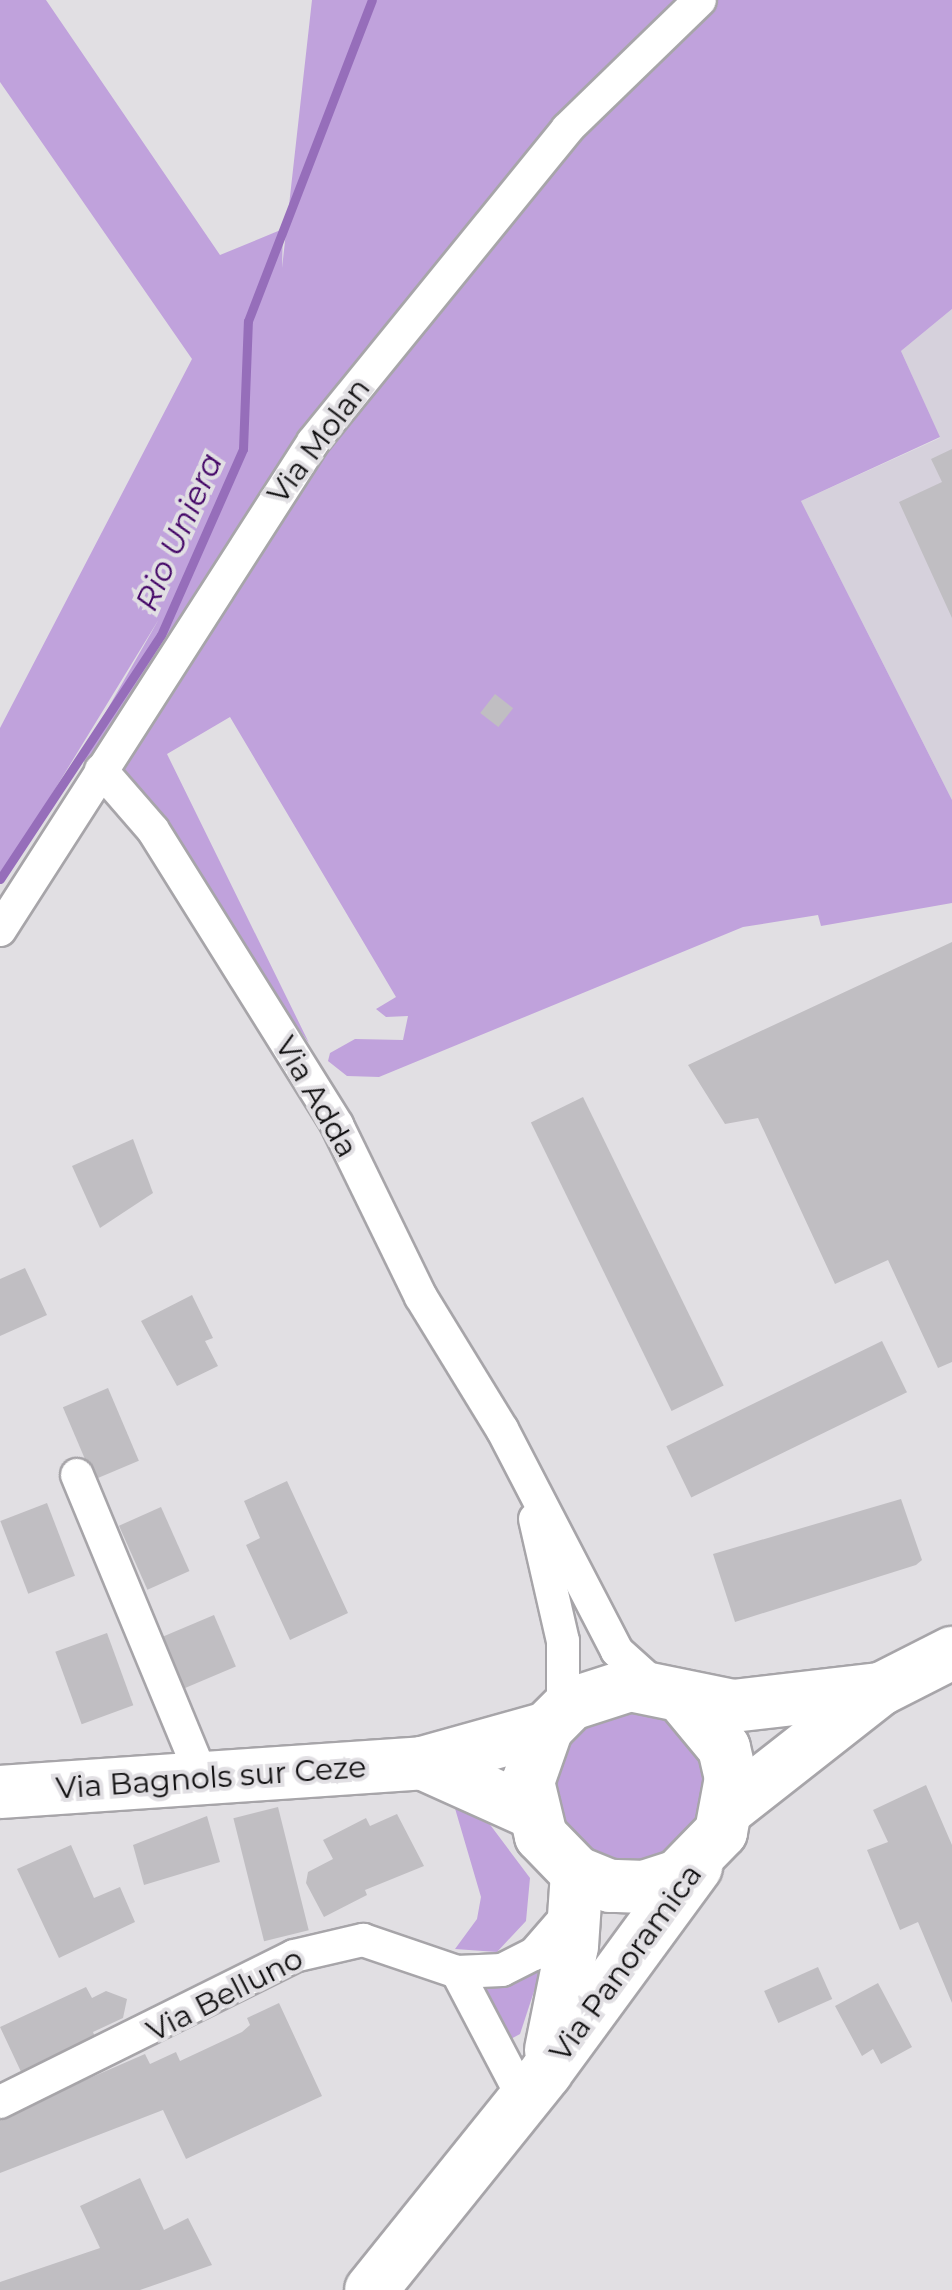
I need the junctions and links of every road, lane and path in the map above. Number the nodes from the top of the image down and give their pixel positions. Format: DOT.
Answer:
graph roads {
  1 [pos="700,0"];
  2 [pos="102,770"];
  3 [pos="0,930"];
  4 [pos="507,1440"];
  5 [pos="77,1475"];
  6 [pos="952,1652"];
  7 [pos="881,1690"];
  8 [pos="672,1695"];
  9 [pos="555,1720"];
  10 [pos="422,1763"];
  11 [pos="203,1779"];
  12 [pos="0,1792"];
  13 [pos="531,1812"];
  14 [pos="718,1831"];
  15 [pos="576,1889"];
  16 [pos="457,1972"];
  17 [pos="534,2084"];
  18 [pos="0,2102"];
  19 [pos="372,2290"];
  1 -- 2 [label="street, Via Molan"];
  2 -- 3 [label="street, Via Molan"];
  2 -- 4 [label="street, Via Adda"];
  4 -- 8 [label="street, Via Adda"];
  4 -- 9 [label="street, Via Adda"];
  5 -- 11 [label="street"];
  6 -- 7 [label="main road"];
  7 -- 8 [label="main road"];
  7 -- 14 [label="main road"];
  8 -- 9 [label="main road"];
  8 -- 14 [label="main road"];
  9 -- 10 [label="main road, Via Bagnols sur Ceze"];
  9 -- 13 [label="main road"];
  10 -- 11 [label="main road, Via Bagnols sur Ceze"];
  10 -- 13 [label="main road, Via Bagnols sur Ceze"];
  11 -- 12 [label="main road, Via Bagnols sur Ceze"];
  13 -- 15 [label="main road"];
  14 -- 15 [label="main road"];
  14 -- 17 [label="main road, Via Panoramica"];
  15 -- 16 [label="street, Via Belluno"];
  15 -- 17 [label="main road, Via Panoramica"];
  16 -- 17 [label="street"];
  16 -- 18 [label="street, Via Belluno"];
  17 -- 19 [label="main road, Via Panoramica"];
}
